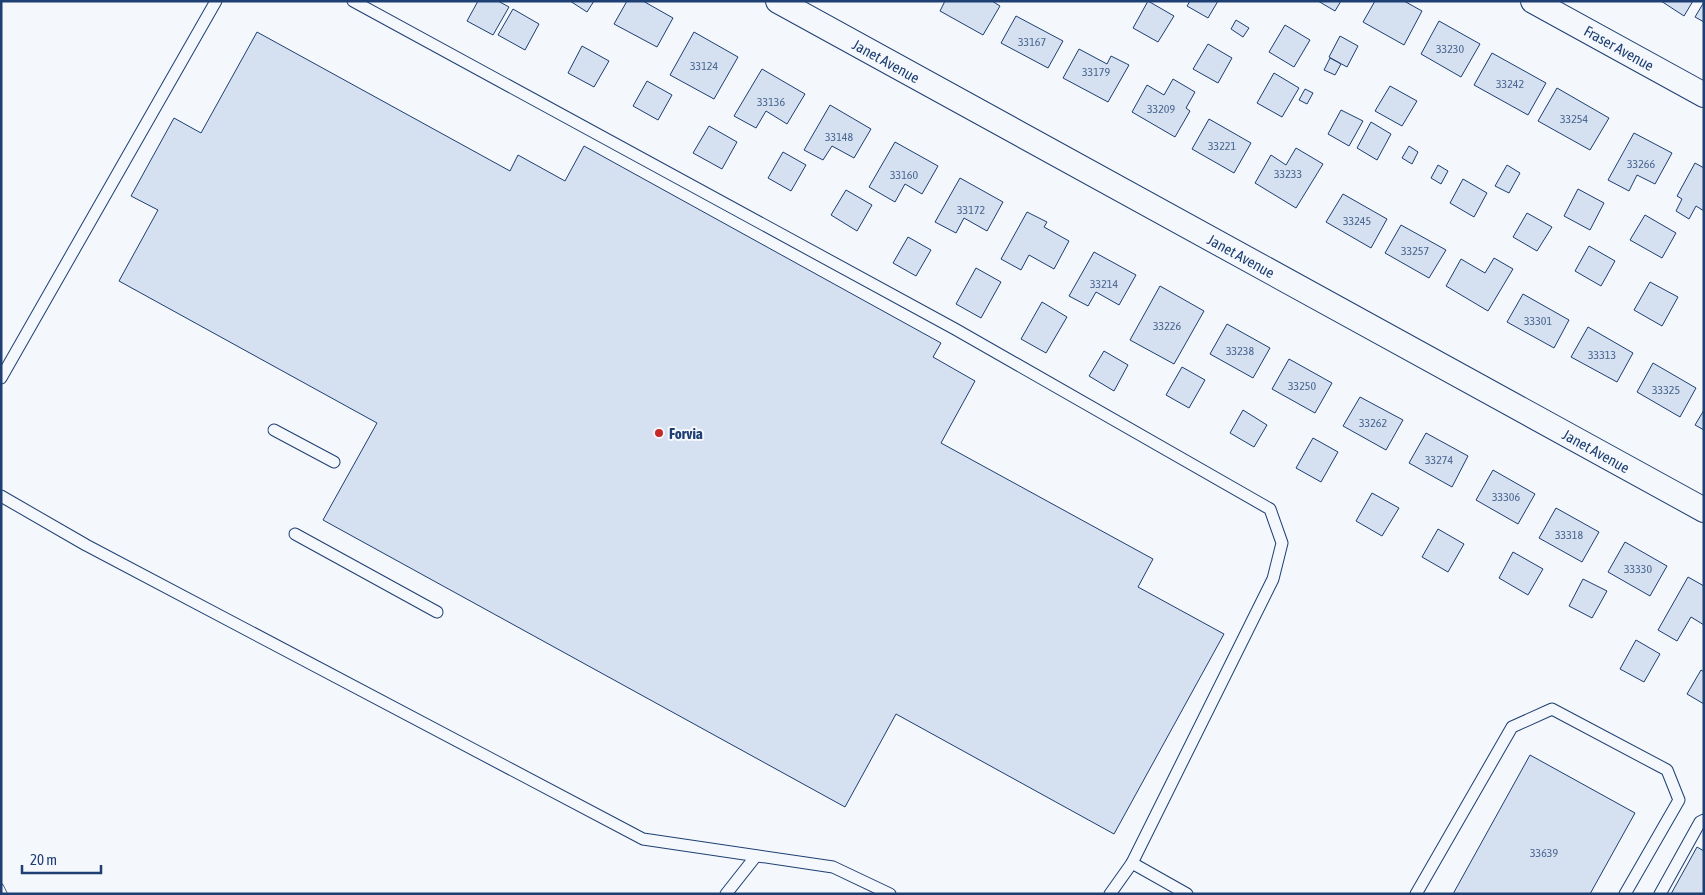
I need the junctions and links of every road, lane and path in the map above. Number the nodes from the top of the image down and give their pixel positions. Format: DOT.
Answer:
graph roads {
  1 [pos="216,1"];
  2 [pos="353,1"];
  3 [pos="778,1"];
  4 [pos="1534,1"];
  5 [pos="1704,95"];
  6 [pos="1,378"];
  7 [pos="274,430"];
  8 [pos="334,462"];
  9 [pos="1,496"];
  10 [pos="1704,510"];
  11 [pos="295,534"];
  12 [pos="437,612"];
  13 [pos="1704,820"];
  14 [pos="756,856"];
  15 [pos="1132,863"];
  16 [pos="726,894"];
  17 [pos="890,894"];
  18 [pos="1110,894"];
  19 [pos="1187,894"];
  20 [pos="1416,894"];
  21 [pos="1625,894"];
  22 [pos="1660,894"];
  1 -- 6 [label="lane"];
  2 -- 15 [label="lane"];
  3 -- 10 [label="street, Janet Avenue"];
  4 -- 5 [label="street, Fraser Avenue"];
  7 -- 8 [label="lane"];
  9 -- 14 [label="lane"];
  11 -- 12 [label="lane"];
  13 -- 22 [label="lane"];
  14 -- 16 [label="lane"];
  14 -- 17 [label="lane"];
  15 -- 18 [label="lane"];
  15 -- 19 [label="lane"];
  20 -- 21 [label="lane"];
}
